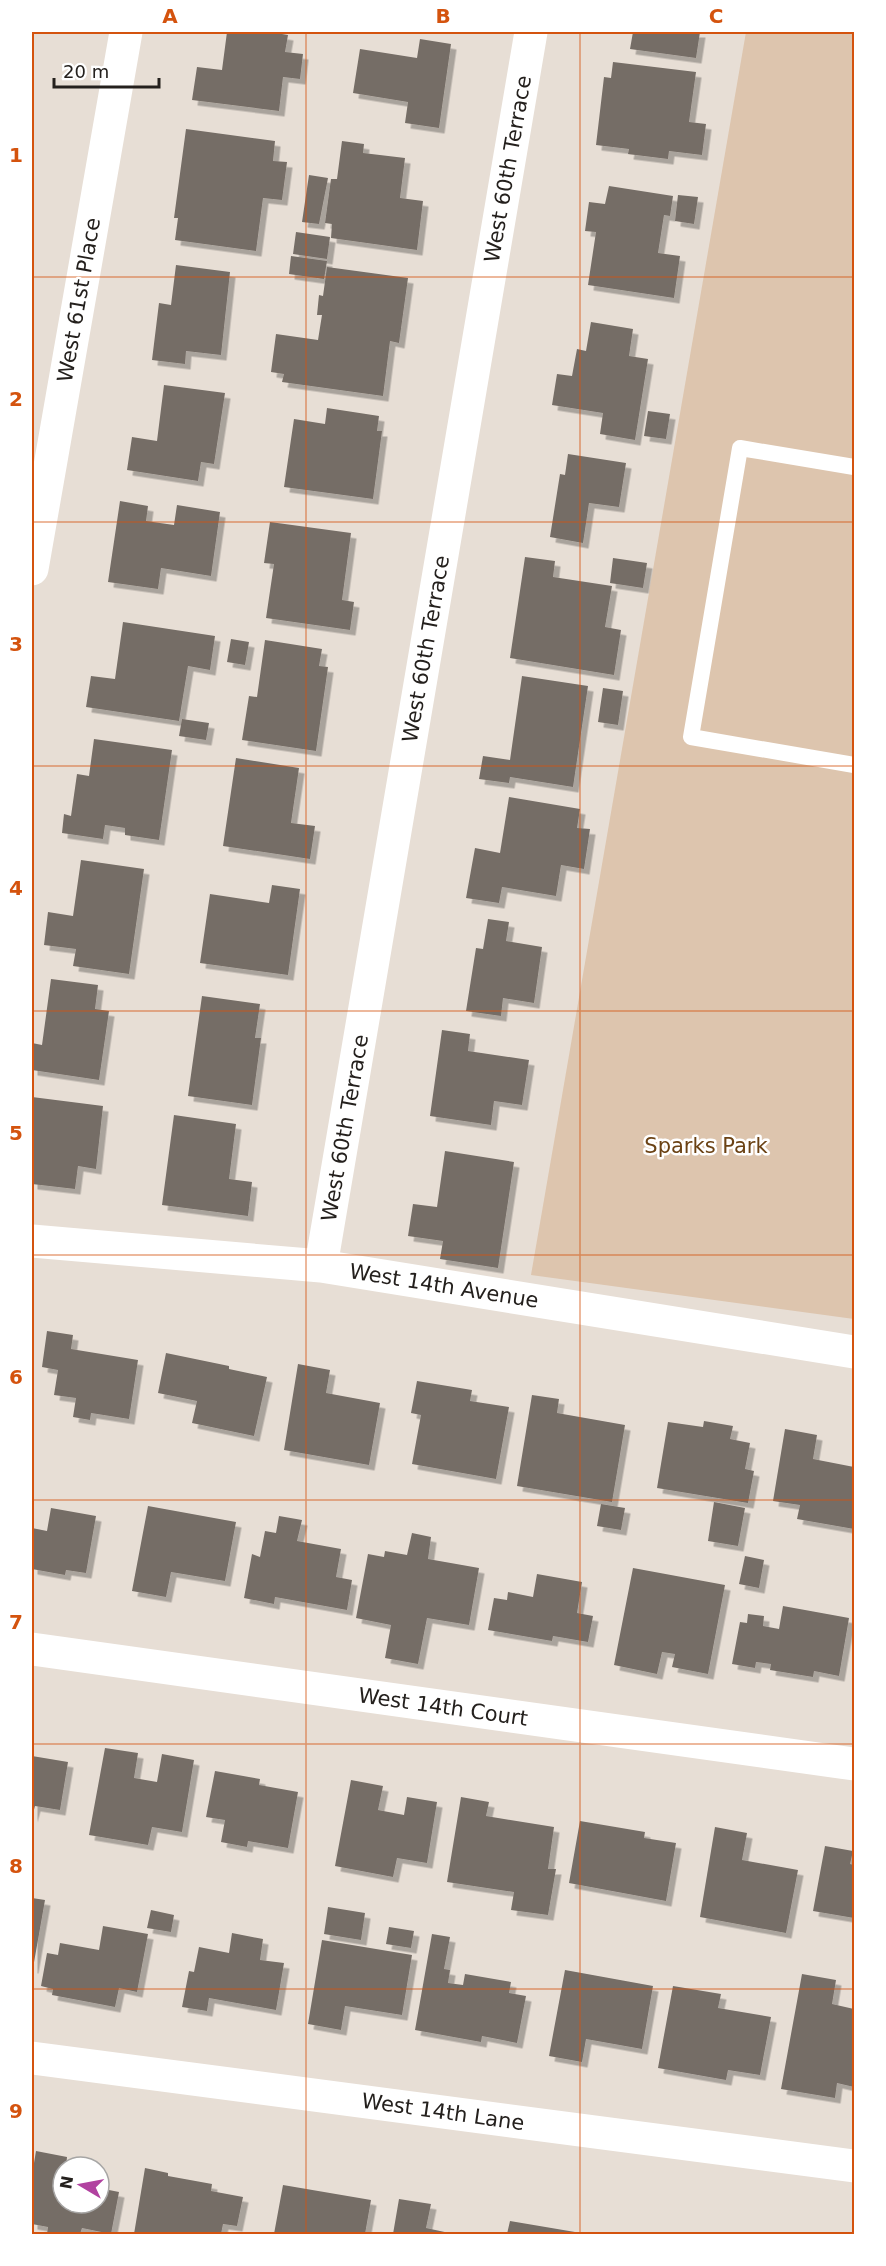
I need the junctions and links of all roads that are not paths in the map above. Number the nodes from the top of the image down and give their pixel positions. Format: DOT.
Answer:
graph roads {
  1 [pos="126,32"];
  2 [pos="531,32"];
  3 [pos="855,467"];
  4 [pos="32,569"];
  5 [pos="855,765"];
  6 [pos="32,1241"];
  7 [pos="321,1266"];
  8 [pos="855,1352"];
  9 [pos="32,1649"];
  10 [pos="855,1764"];
  11 [pos="32,2058"];
  12 [pos="855,2166"];
  1 -- 4 [label="street, West 61st Place"];
  2 -- 7 [label="street, West 60th Terrace"];
  3 -- 5 [label="lane"];
  6 -- 7 [label="street, West 14th Avenue"];
  7 -- 8 [label="street, West 14th Avenue"];
  9 -- 10 [label="street, West 14th Court"];
  11 -- 12 [label="street, West 14th Lane"];
}
